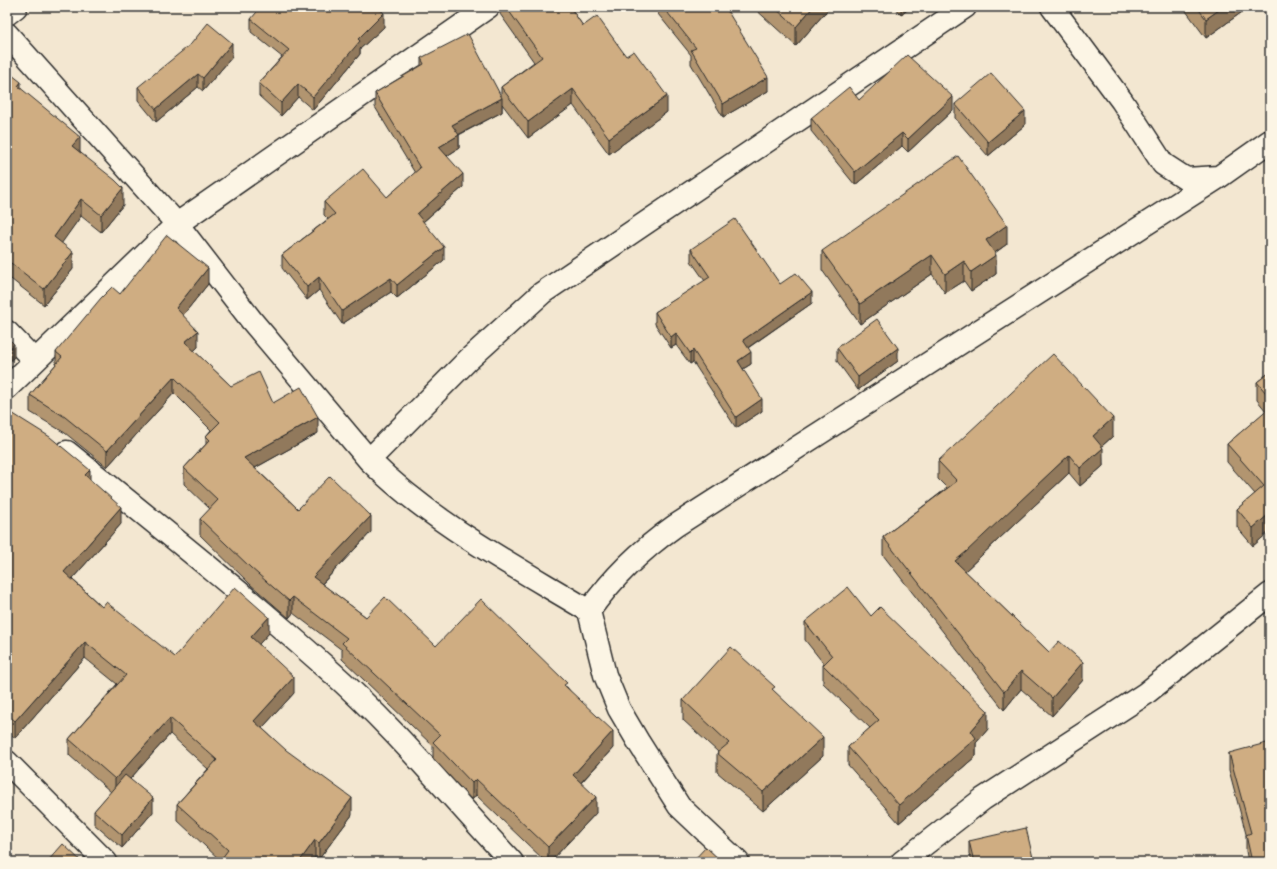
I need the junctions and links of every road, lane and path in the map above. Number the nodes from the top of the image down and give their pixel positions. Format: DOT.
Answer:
graph roads {
  1 [pos="16,7"];
  2 [pos="488,7"];
  3 [pos="965,7"];
  4 [pos="1052,7"];
  5 [pos="7,14"];
  6 [pos="7,34"];
  7 [pos="1270,141"];
  8 [pos="1219,177"];
  9 [pos="177,224"];
  10 [pos="7,332"];
  11 [pos="35,361"];
  12 [pos="7,388"];
  13 [pos="50,439"];
  14 [pos="369,460"];
  15 [pos="1270,594"];
  16 [pos="589,611"];
  17 [pos="7,762"];
  18 [pos="106,862"];
  19 [pos="512,862"];
  20 [pos="738,862"];
  21 [pos="902,862"];
  1 -- 5 [label="street"];
  2 -- 9 [label="street"];
  3 -- 14 [label="street"];
  4 -- 8 [label="street"];
  6 -- 9 [label="street"];
  7 -- 8 [label="street"];
  8 -- 16 [label="street"];
  9 -- 11 [label="street"];
  9 -- 14 [label="street"];
  10 -- 11 [label="street"];
  11 -- 12 [label="street"];
  13 -- 19 [label="street"];
  14 -- 16 [label="street"];
  15 -- 21 [label="street"];
  16 -- 20 [label="street"];
  17 -- 18 [label="street"];
}
